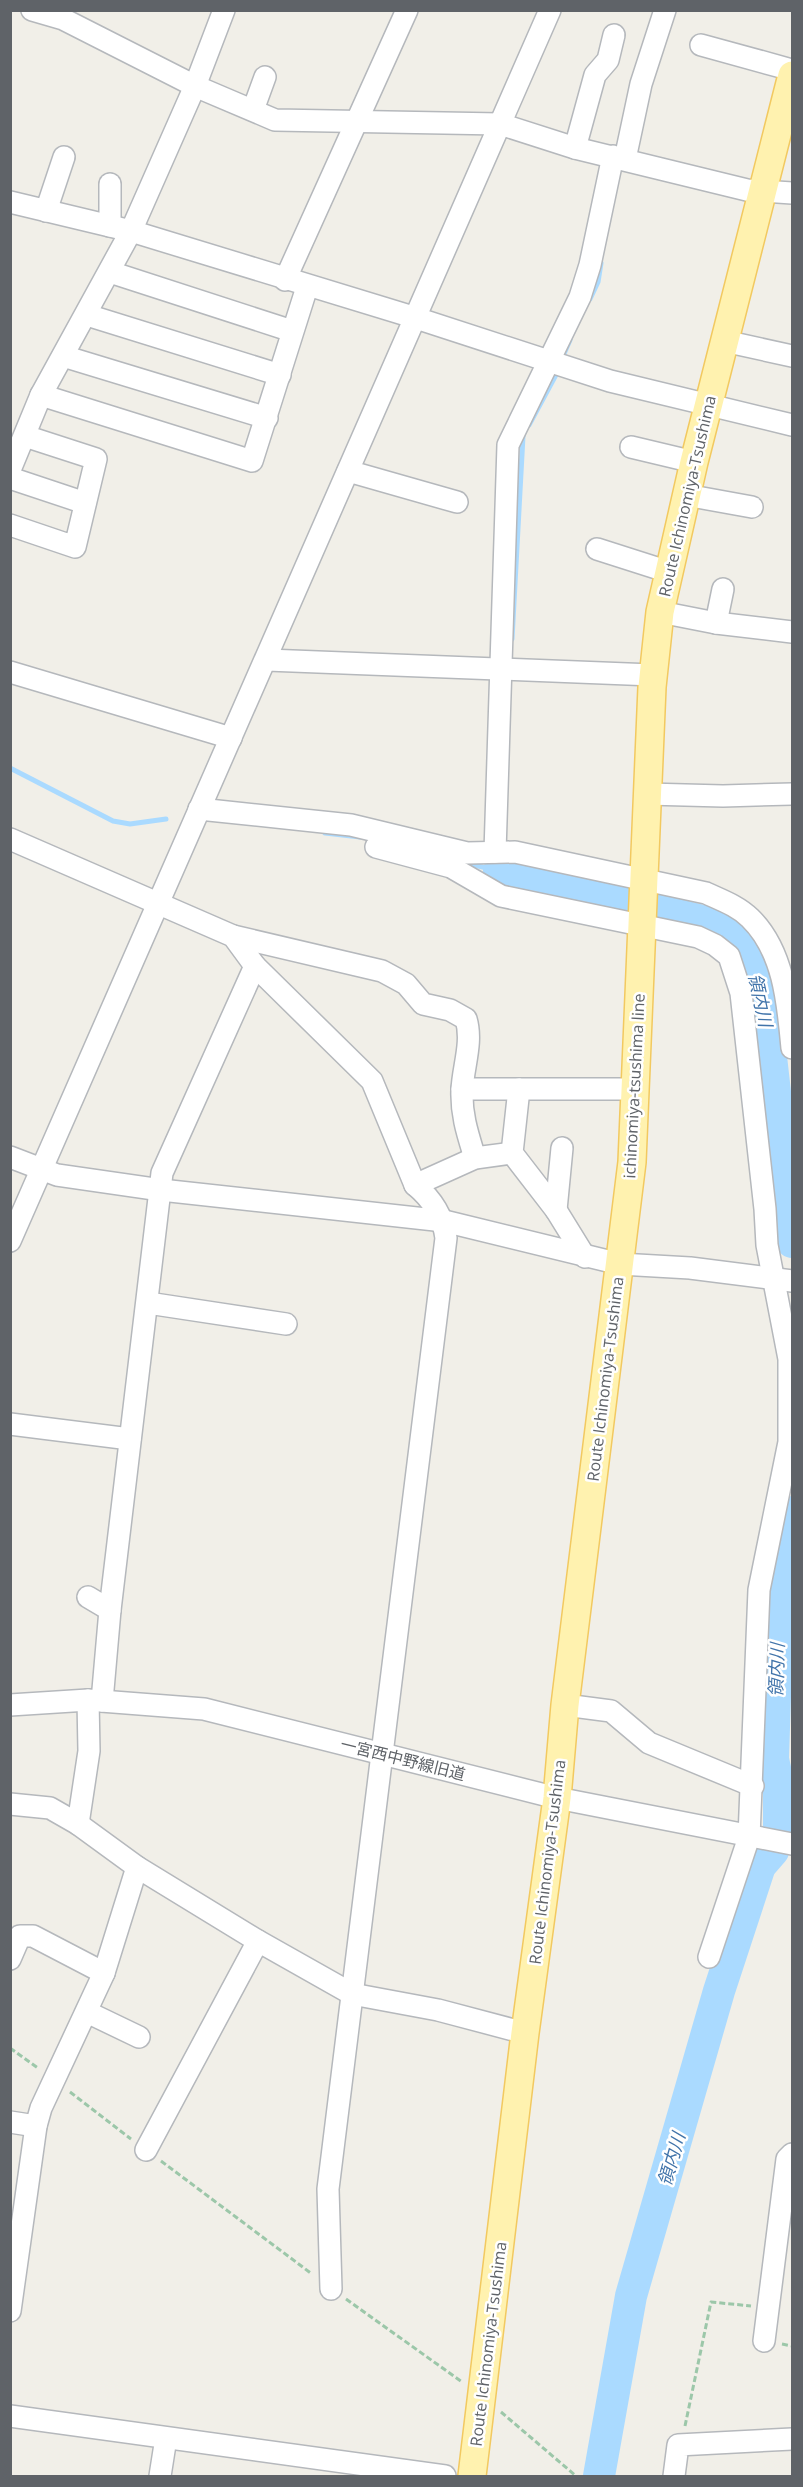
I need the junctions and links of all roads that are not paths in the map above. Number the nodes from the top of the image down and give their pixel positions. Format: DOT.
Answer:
graph roads {
  1 [pos="32,10"];
  2 [pos="224,10"];
  3 [pos="407,10"];
  4 [pos="550,10"];
  5 [pos="665,10"];
  6 [pos="76,18"];
  7 [pos="614,35"];
  8 [pos="701,45"];
  9 [pos="792,70"];
  10 [pos="792,75"];
  11 [pos="265,77"];
  12 [pos="195,86"];
  13 [pos="253,110"];
  14 [pos="358,120"];
  15 [pos="500,124"];
  16 [pos="575,148"];
  17 [pos="64,157"];
  18 [pos="619,158"];
  19 [pos="110,184"];
  20 [pos="764,192"];
  21 [pos="792,193"];
  22 [pos="10,202"];
  23 [pos="46,211"];
  24 [pos="110,226"];
  25 [pos="131,231"];
  26 [pos="110,272"];
  27 [pos="285,280"];
  28 [pos="308,287"];
  29 [pos="87,315"];
  30 [pos="414,317"];
  31 [pos="292,331"];
  32 [pos="724,341"];
  33 [pos="63,356"];
  34 [pos="792,356"];
  35 [pos="549,362"];
  36 [pos="280,375"];
  37 [pos="41,395"];
  38 [pos="708,407"];
  39 [pos="267,418"];
  40 [pos="792,425"];
  41 [pos="25,436"];
  42 [pos="631,447"];
  43 [pos="694,462"];
  44 [pos="10,470"];
  45 [pos="348,471"];
  46 [pos="10,478"];
  47 [pos="687,495"];
  48 [pos="457,502"];
  49 [pos="85,503"];
  50 [pos="752,507"];
  51 [pos="10,525"];
  52 [pos="597,549"];
  53 [pos="669,572"];
  54 [pos="723,589"];
  55 [pos="660,612"];
  56 [pos="716,623"];
  57 [pos="792,632"];
  58 [pos="267,660"];
  59 [pos="508,669"];
  60 [pos="10,672"];
  61 [pos="653,675"];
  62 [pos="231,738"];
  63 [pos="647,794"];
  64 [pos="792,794"];
  65 [pos="199,809"];
  66 [pos="10,838"];
  67 [pos="376,847"];
  68 [pos="501,852"];
  69 [pos="645,879"];
  70 [pos="158,904"];
  71 [pos="642,926"];
  72 [pos="233,936"];
  73 [pos="255,966"];
  74 [pos="792,1048"];
  75 [pos="462,1089"];
  76 [pos="519,1089"];
  77 [pos="635,1089"];
  78 [pos="562,1148"];
  79 [pos="512,1153"];
  80 [pos="10,1157"];
  81 [pos="475,1158"];
  82 [pos="42,1171"];
  83 [pos="415,1185"];
  84 [pos="161,1190"];
  85 [pos="556,1210"];
  86 [pos="444,1221"];
  87 [pos="10,1241"];
  88 [pos="585,1257"];
  89 [pos="620,1264"];
  90 [pos="783,1280"];
  91 [pos="148,1304"];
  92 [pos="286,1324"];
  93 [pos="10,1424"];
  94 [pos="130,1439"];
  95 [pos="88,1597"];
  96 [pos="110,1610"];
  97 [pos="95,1701"];
  98 [pos="10,1705"];
  99 [pos="565,1705"];
  100 [pos="384,1754"];
  101 [pos="753,1786"];
  102 [pos="557,1798"];
  103 [pos="10,1804"];
  104 [pos="78,1824"];
  105 [pos="749,1837"];
  106 [pos="792,1844"];
  107 [pos="137,1867"];
  108 [pos="15,1934"];
  109 [pos="258,1941"];
  110 [pos="709,1958"];
  111 [pos="10,1959"];
  112 [pos="104,1973"];
  113 [pos="352,1994"];
  114 [pos="87,2012"];
  115 [pos="525,2033"];
  116 [pos="139,2037"];
  117 [pos="10,2122"];
  118 [pos="36,2126"];
  119 [pos="146,2150"];
  120 [pos="792,2154"];
  121 [pos="331,2289"];
  122 [pos="10,2312"];
  123 [pos="764,2341"];
  124 [pos="10,2416"];
  125 [pos="166,2438"];
  126 [pos="792,2439"];
  127 [pos="160,2476"];
  128 [pos="445,2476"];
  129 [pos="472,2476"];
  130 [pos="674,2476"];
  1 -- 6 [label="street"];
  2 -- 12 [label="street"];
  3 -- 14 [label="street"];
  4 -- 15 [label="street"];
  5 -- 18 [label="street"];
  6 -- 12 [label="street"];
  7 -- 16 [label="street"];
  8 -- 9 [label="street"];
  10 -- 20 [label="main road, Route Ichinomiya-Tsushima"];
  11 -- 13 [label="street"];
  12 -- 13 [label="street"];
  12 -- 25 [label="street"];
  13 -- 14 [label="street"];
  14 -- 15 [label="street"];
  14 -- 27 [label="street"];
  15 -- 16 [label="street"];
  15 -- 30 [label="street"];
  16 -- 18 [label="street"];
  17 -- 23 [label="street"];
  18 -- 20 [label="street"];
  18 -- 35 [label="street"];
  19 -- 24 [label="street"];
  20 -- 21 [label="street"];
  20 -- 32 [label="main road, Route Ichinomiya-Tsushima"];
  22 -- 23 [label="street"];
  23 -- 24 [label="street"];
  24 -- 25 [label="street"];
  25 -- 26 [label="street"];
  25 -- 27 [label="street"];
  26 -- 29 [label="street"];
  26 -- 31 [label="street"];
  27 -- 28 [label="street"];
  28 -- 30 [label="street"];
  28 -- 31 [label="street"];
  29 -- 33 [label="street"];
  29 -- 36 [label="street"];
  30 -- 35 [label="street"];
  30 -- 45 [label="street"];
  31 -- 36 [label="street"];
  32 -- 34 [label="street"];
  32 -- 38 [label="main road, Route Ichinomiya-Tsushima"];
  33 -- 37 [label="street"];
  33 -- 39 [label="street"];
  35 -- 38 [label="street"];
  35 -- 59 [label="street"];
  36 -- 39 [label="street"];
  37 -- 39 [label="street"];
  37 -- 41 [label="street"];
  38 -- 40 [label="street"];
  38 -- 43 [label="main road, Route Ichinomiya-Tsushima"];
  41 -- 44 [label="street"];
  41 -- 49 [label="street"];
  42 -- 43 [label="street"];
  43 -- 47 [label="main road, Route Ichinomiya-Tsushima"];
  45 -- 48 [label="street"];
  45 -- 58 [label="street"];
  46 -- 49 [label="street"];
  47 -- 50 [label="street"];
  47 -- 53 [label="main road, Route Ichinomiya-Tsushima"];
  49 -- 51 [label="street"];
  52 -- 53 [label="street"];
  53 -- 55 [label="main road, Route Ichinomiya-Tsushima"];
  54 -- 56 [label="street"];
  55 -- 56 [label="street"];
  55 -- 61 [label="main road, Route Ichinomiya-Tsushima"];
  56 -- 57 [label="street"];
  58 -- 59 [label="street"];
  58 -- 62 [label="street"];
  59 -- 61 [label="street"];
  59 -- 68 [label="street"];
  60 -- 62 [label="street"];
  61 -- 63 [label="main road, Route Ichinomiya-Tsushima"];
  62 -- 65 [label="street"];
  63 -- 64 [label="street"];
  63 -- 69 [label="main road, Route Ichinomiya-Tsushima"];
  65 -- 68 [label="street"];
  65 -- 70 [label="street"];
  66 -- 70 [label="street"];
  67 -- 71 [label="street"];
  68 -- 69 [label="street"];
  69 -- 71 [label="main road, Route Ichinomiya-Tsushima"];
  69 -- 74 [label="street"];
  70 -- 72 [label="street"];
  70 -- 82 [label="street"];
  71 -- 77 [label="main road, ichinomiya-tsushima line"];
  71 -- 90 [label="street"];
  72 -- 73 [label="street"];
  72 -- 75 [label="street"];
  73 -- 83 [label="street"];
  73 -- 84 [label="street"];
  75 -- 76 [label="street"];
  75 -- 81 [label="street"];
  76 -- 77 [label="street"];
  76 -- 79 [label="street"];
  77 -- 89 [label="main road, ichinomiya-tsushima line"];
  78 -- 85 [label="street"];
  79 -- 81 [label="street"];
  79 -- 85 [label="street"];
  80 -- 82 [label="street"];
  81 -- 83 [label="street"];
  82 -- 84 [label="street"];
  82 -- 87 [label="street"];
  83 -- 86 [label="street"];
  84 -- 86 [label="street"];
  84 -- 91 [label="street"];
  85 -- 88 [label="street"];
  86 -- 88 [label="street"];
  86 -- 100 [label="street"];
  88 -- 89 [label="street"];
  89 -- 90 [label="street"];
  89 -- 99 [label="main road, Route Ichinomiya-Tsushima"];
  90 -- 101 [label="street"];
  91 -- 92 [label="street"];
  91 -- 94 [label="street"];
  93 -- 94 [label="street"];
  94 -- 96 [label="street"];
  95 -- 96 [label="street"];
  96 -- 97 [label="street"];
  97 -- 98 [label="street, 一宮西中野線旧道"];
  97 -- 100 [label="street, 一宮西中野線旧道"];
  97 -- 104 [label="street"];
  99 -- 101 [label="street"];
  99 -- 102 [label="main road, Route Ichinomiya-Tsushima"];
  100 -- 102 [label="street, 一宮西中野線旧道"];
  100 -- 113 [label="street"];
  101 -- 105 [label="street"];
  102 -- 105 [label="street, 一宮西中野線旧道"];
  102 -- 115 [label="main road, Route Ichinomiya-Tsushima"];
  103 -- 104 [label="street"];
  104 -- 107 [label="street"];
  105 -- 106 [label="street, 一宮西中野線旧道"];
  105 -- 110 [label="street"];
  107 -- 109 [label="street"];
  107 -- 112 [label="street"];
  108 -- 111 [label="street"];
  108 -- 112 [label="street"];
  109 -- 113 [label="street"];
  109 -- 119 [label="street"];
  112 -- 114 [label="street"];
  113 -- 115 [label="street"];
  113 -- 121 [label="street"];
  114 -- 116 [label="street"];
  114 -- 118 [label="street"];
  115 -- 129 [label="main road, Route Ichinomiya-Tsushima"];
  117 -- 118 [label="street"];
  118 -- 122 [label="street"];
  120 -- 123 [label="street"];
  124 -- 125 [label="street"];
  125 -- 127 [label="street"];
  125 -- 128 [label="street"];
  126 -- 130 [label="street"];
}
